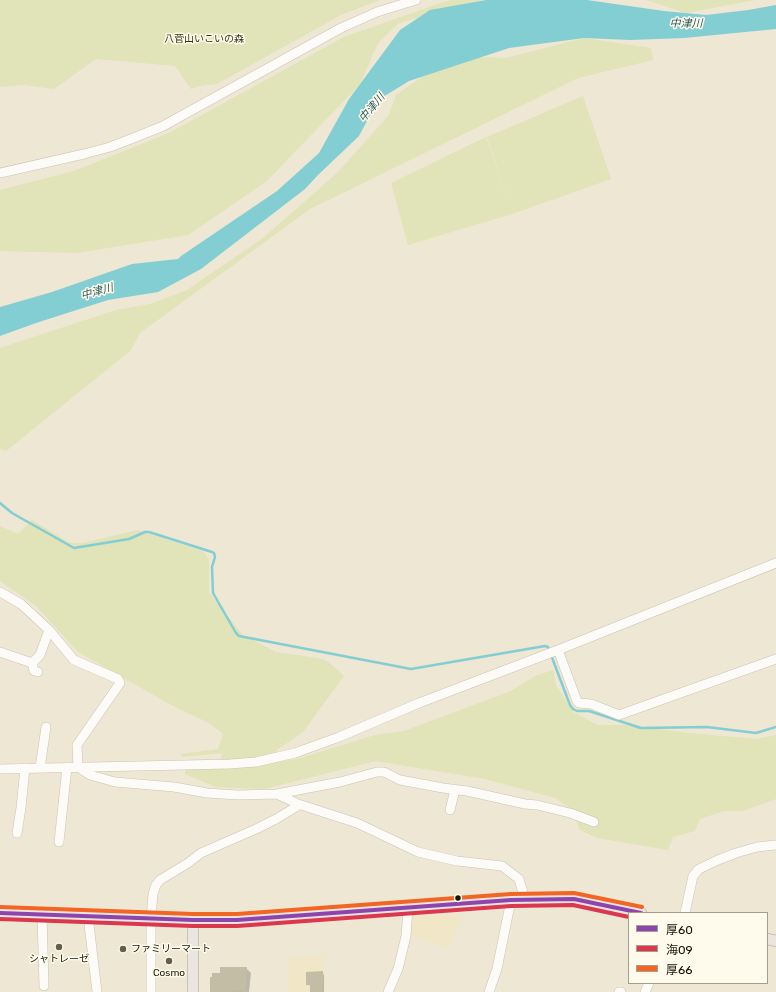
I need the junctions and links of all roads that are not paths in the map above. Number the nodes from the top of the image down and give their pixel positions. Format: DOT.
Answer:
graph roads {
  1 [pos="416,0"];
  2 [pos="0,173"];
  3 [pos="776,563"];
  4 [pos="0,592"];
  5 [pos="49,630"];
  6 [pos="557,650"];
  7 [pos="0,652"];
  8 [pos="776,659"];
  9 [pos="32,663"];
  10 [pos="38,672"];
  11 [pos="46,727"];
  12 [pos="78,767"];
  13 [pos="25,768"];
  14 [pos="40,768"];
  15 [pos="67,768"];
  16 [pos="0,769"];
  17 [pos="455,790"];
  18 [pos="276,794"];
  19 [pos="298,804"];
  20 [pos="450,810"];
  21 [pos="594,822"];
  22 [pos="17,833"];
  23 [pos="59,842"];
  24 [pos="776,845"];
  25 [pos="511,900"];
  26 [pos="525,900"];
  27 [pos="408,908"];
  28 [pos="636,912"];
  29 [pos="684,912"];
  30 [pos="0,913"];
  31 [pos="42,914"];
  32 [pos="88,916"];
  33 [pos="151,918"];
  34 [pos="193,920"];
  35 [pos="44,986"];
  36 [pos="97,992"];
  37 [pos="151,992"];
  38 [pos="193,992"];
  39 [pos="388,992"];
  40 [pos="489,992"];
  1 -- 2 [label="street"];
  3 -- 6 [label="street"];
  4 -- 5 [label="street"];
  5 -- 9 [label="street"];
  5 -- 12 [label="street"];
  6 -- 8 [label="street"];
  6 -- 12 [label="street"];
  7 -- 9 [label="street"];
  9 -- 10 [label="street"];
  11 -- 14 [label="street"];
  12 -- 15 [label="street"];
  12 -- 18 [label="street"];
  13 -- 14 [label="street"];
  13 -- 16 [label="street"];
  13 -- 22 [label="street"];
  14 -- 15 [label="street"];
  15 -- 23 [label="street"];
  17 -- 18 [label="street"];
  17 -- 20 [label="street"];
  17 -- 21 [label="street"];
  18 -- 19 [label="street"];
  19 -- 26 [label="street"];
  19 -- 33 [label="street"];
  24 -- 29 [label="street"];
  25 -- 26 [label="main road"];
  25 -- 27 [label="main road"];
  25 -- 40 [label="street"];
  26 -- 28 [label="main road"];
  27 -- 34 [label="main road"];
  27 -- 39 [label="street"];
  30 -- 31 [label="main road"];
  31 -- 32 [label="main road"];
  31 -- 35 [label="street"];
  32 -- 33 [label="main road"];
  32 -- 36 [label="street"];
  33 -- 34 [label="main road"];
  33 -- 37 [label="street"];
  34 -- 38 [label="main road"];
}
